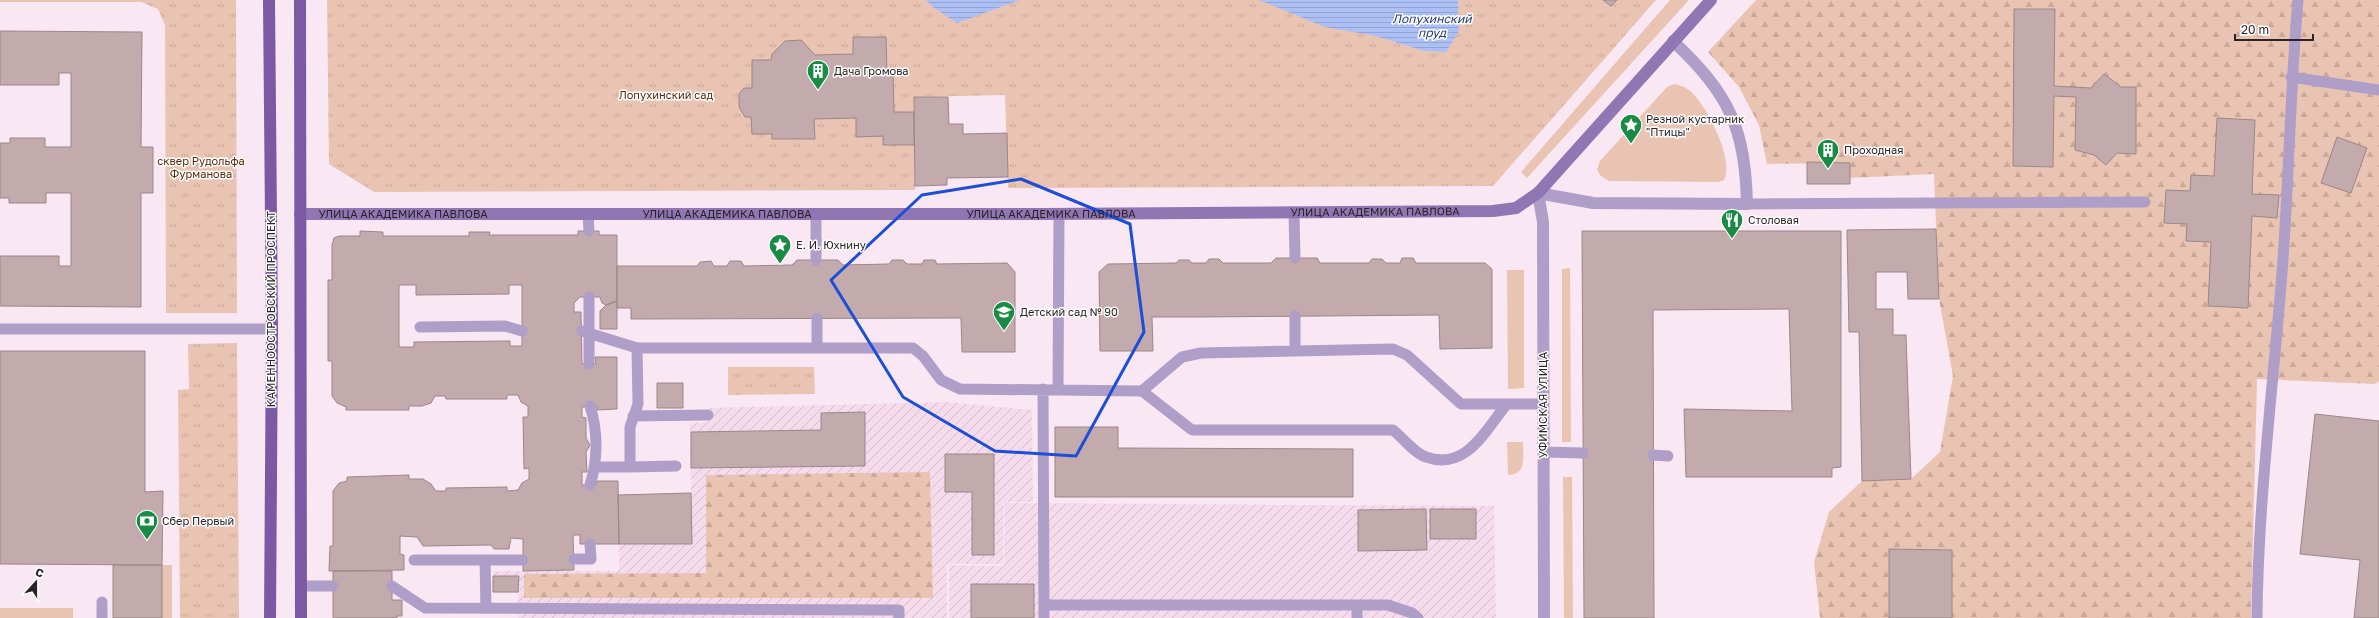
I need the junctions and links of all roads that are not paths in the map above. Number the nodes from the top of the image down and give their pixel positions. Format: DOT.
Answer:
graph roads {
  1 [pos="269,0"];
  2 [pos="300,0"];
  3 [pos="1711,0"];
  4 [pos="2298,0"];
  5 [pos="1673,41"];
  6 [pos="2291,77"];
  7 [pos="2379,90"];
  8 [pos="1538,193"];
  9 [pos="2145,202"];
  10 [pos="1747,204"];
  11 [pos="1294,213"];
  12 [pos="300,214"];
  13 [pos="588,214"];
  14 [pos="816,214"];
  15 [pos="1059,214"];
  16 [pos="589,231"];
  17 [pos="1295,258"];
  18 [pos="816,260"];
  19 [pos="589,297"];
  20 [pos="1295,316"];
  21 [pos="817,318"];
  22 [pos="420,327"];
  23 [pos="0,329"];
  24 [pos="272,329"];
  25 [pos="522,331"];
  26 [pos="585,332"];
  27 [pos="637,348"];
  28 [pos="817,348"];
  29 [pos="1295,351"];
  30 [pos="589,364"];
  31 [pos="1043,389"];
  32 [pos="1058,390"];
  33 [pos="1142,391"];
  34 [pos="1543,404"];
  35 [pos="1506,405"];
  36 [pos="590,406"];
  37 [pos="633,416"];
  38 [pos="708,416"];
  39 [pos="1543,452"];
  40 [pos="1583,453"];
  41 [pos="1653,455"];
  42 [pos="1668,456"];
  43 [pos="676,466"];
  44 [pos="596,467"];
  45 [pos="630,467"];
  46 [pos="590,485"];
  47 [pos="590,544"];
  48 [pos="574,559"];
  49 [pos="414,560"];
  50 [pos="486,560"];
  51 [pos="523,560"];
  52 [pos="301,586"];
  53 [pos="333,586"];
  54 [pos="392,586"];
  55 [pos="102,602"];
  56 [pos="1044,605"];
  57 [pos="1357,605"];
  58 [pos="486,608"];
  59 [pos="424,613"];
  60 [pos="102,618"];
  61 [pos="270,618"];
  62 [pos="301,618"];
  63 [pos="899,618"];
  64 [pos="1044,618"];
  65 [pos="1357,618"];
  66 [pos="1418,618"];
  67 [pos="1544,618"];
  68 [pos="2257,618"];
  1 -- 24 [label="main road, КАМЕННООСТРОВСКИЙ ПРОСПЕКТ"];
  2 -- 12 [label="main road"];
  3 -- 5 [label="street, УЛИЦА АКАДЕМИКА ПАВЛОВА"];
  4 -- 6 [label="lane"];
  5 -- 8 [label="street, УЛИЦА АКАДЕМИКА ПАВЛОВА"];
  5 -- 10 [label="street"];
  6 -- 7 [label="lane"];
  6 -- 68 [label="lane"];
  8 -- 10 [label="street"];
  8 -- 11 [label="street, УЛИЦА АКАДЕМИКА ПАВЛОВА"];
  8 -- 34 [label="street, УФИМСКАЯ УЛИЦА"];
  9 -- 10 [label="lane"];
  11 -- 15 [label="street, УЛИЦА АКАДЕМИКА ПАВЛОВА"];
  11 -- 17 [label="lane"];
  12 -- 13 [label="street, УЛИЦА АКАДЕМИКА ПАВЛОВА"];
  12 -- 52 [label="main road"];
  13 -- 14 [label="street, УЛИЦА АКАДЕМИКА ПАВЛОВА"];
  13 -- 16 [label="lane"];
  14 -- 15 [label="street, УЛИЦА АКАДЕМИКА ПАВЛОВА"];
  14 -- 18 [label="lane"];
  15 -- 32 [label="lane"];
  19 -- 26 [label="lane"];
  20 -- 29 [label="lane"];
  21 -- 28 [label="lane"];
  22 -- 25 [label="lane"];
  23 -- 24 [label="lane"];
  24 -- 61 [label="main road, КАМЕННООСТРОВСКИЙ ПРОСПЕКТ"];
  26 -- 27 [label="lane"];
  26 -- 30 [label="lane"];
  27 -- 28 [label="lane"];
  27 -- 37 [label="lane"];
  28 -- 31 [label="lane"];
  29 -- 33 [label="lane"];
  29 -- 35 [label="lane"];
  31 -- 32 [label="lane"];
  31 -- 56 [label="lane"];
  32 -- 33 [label="lane"];
  33 -- 35 [label="lane"];
  34 -- 35 [label="lane"];
  34 -- 39 [label="street, УФИМСКАЯ УЛИЦА"];
  36 -- 44 [label="lane"];
  37 -- 38 [label="lane"];
  37 -- 45 [label="lane"];
  39 -- 40 [label="lane"];
  39 -- 67 [label="street, УФИМСКАЯ УЛИЦА"];
  41 -- 42 [label="lane"];
  43 -- 45 [label="lane"];
  44 -- 45 [label="lane"];
  44 -- 46 [label="lane"];
  47 -- 48 [label="lane"];
  49 -- 50 [label="lane"];
  50 -- 51 [label="lane"];
  50 -- 58 [label="lane"];
  52 -- 53 [label="lane"];
  52 -- 62 [label="main road"];
  54 -- 59 [label="lane"];
  55 -- 60 [label="lane"];
  56 -- 57 [label="lane"];
  56 -- 64 [label="lane"];
  57 -- 65 [label="lane"];
  57 -- 66 [label="lane"];
  58 -- 59 [label="lane"];
  58 -- 63 [label="lane"];
}
